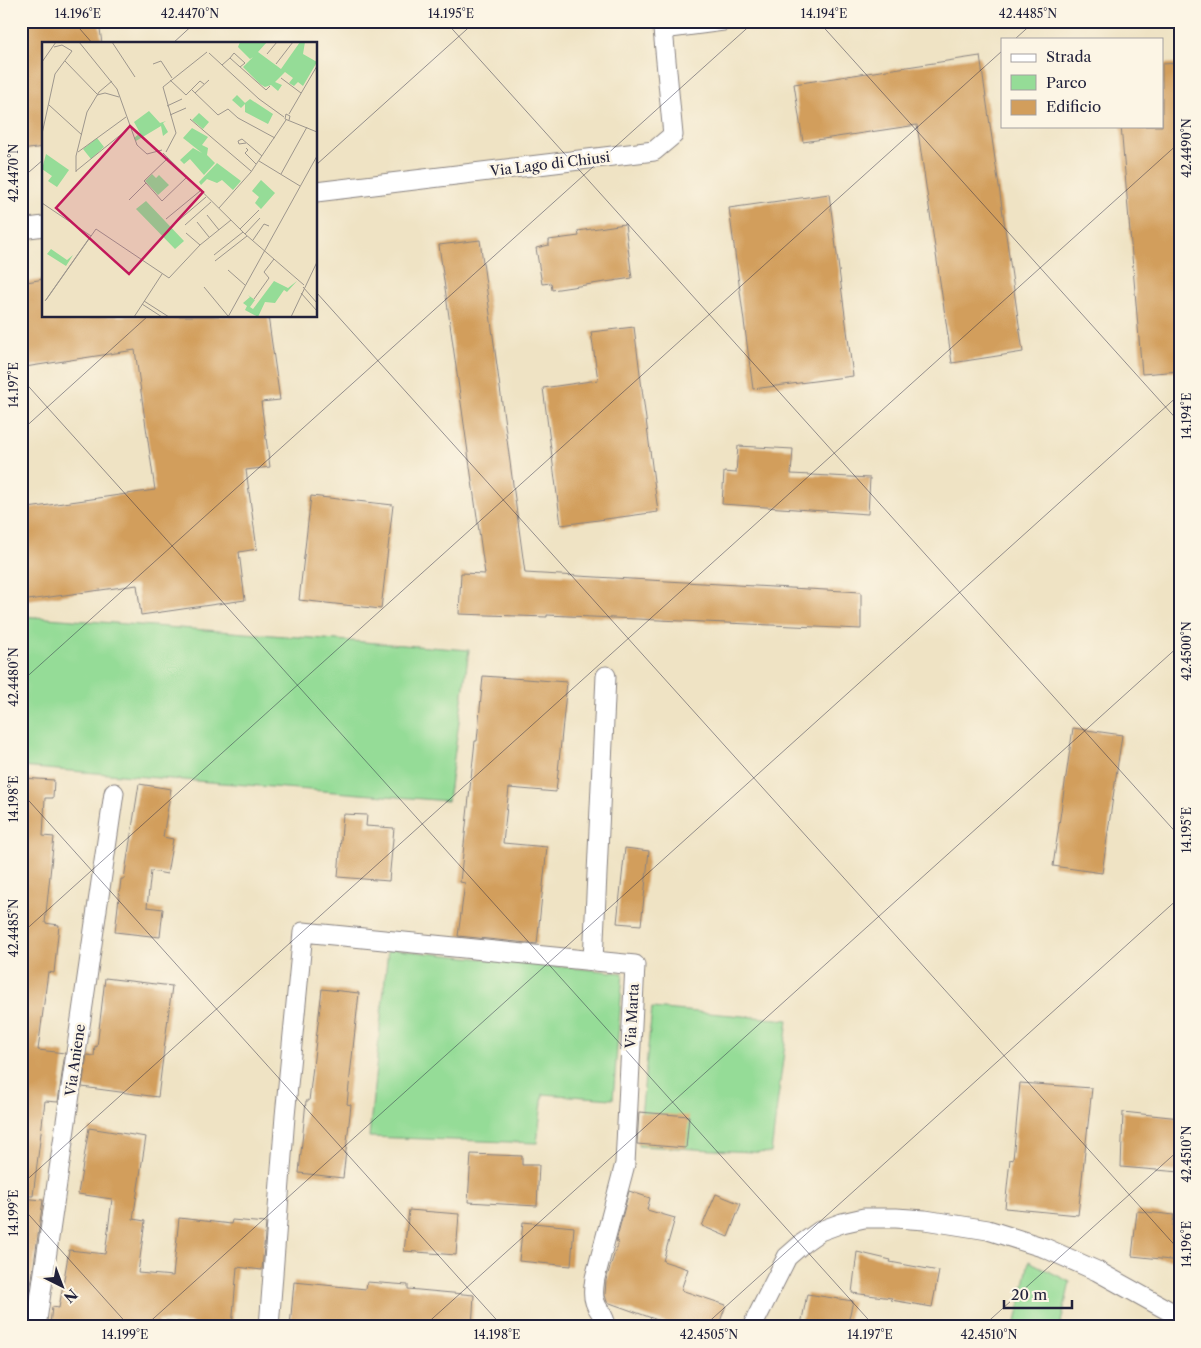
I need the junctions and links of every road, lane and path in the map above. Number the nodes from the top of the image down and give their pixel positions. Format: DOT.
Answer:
graph roads {
  1 [pos="723,21"];
  2 [pos="662,24"];
  3 [pos="318,192"];
  4 [pos="42,226"];
  5 [pos="21,229"];
  6 [pos="606,676"];
  7 [pos="114,793"];
  8 [pos="593,961"];
  9 [pos="1180,1317"];
  10 [pos="752,1325"];
  11 [pos="36,1327"];
  12 [pos="269,1327"];
  13 [pos="606,1327"];
  1 -- 2 [label="street"];
  2 -- 3 [label="street, Via Lago di Chiusi"];
  4 -- 5 [label="street"];
  6 -- 8 [label="street"];
  7 -- 11 [label="street, Via Aniene"];
  8 -- 12 [label="street"];
  8 -- 13 [label="street, Via Marta"];
  9 -- 10 [label="street"];
}
